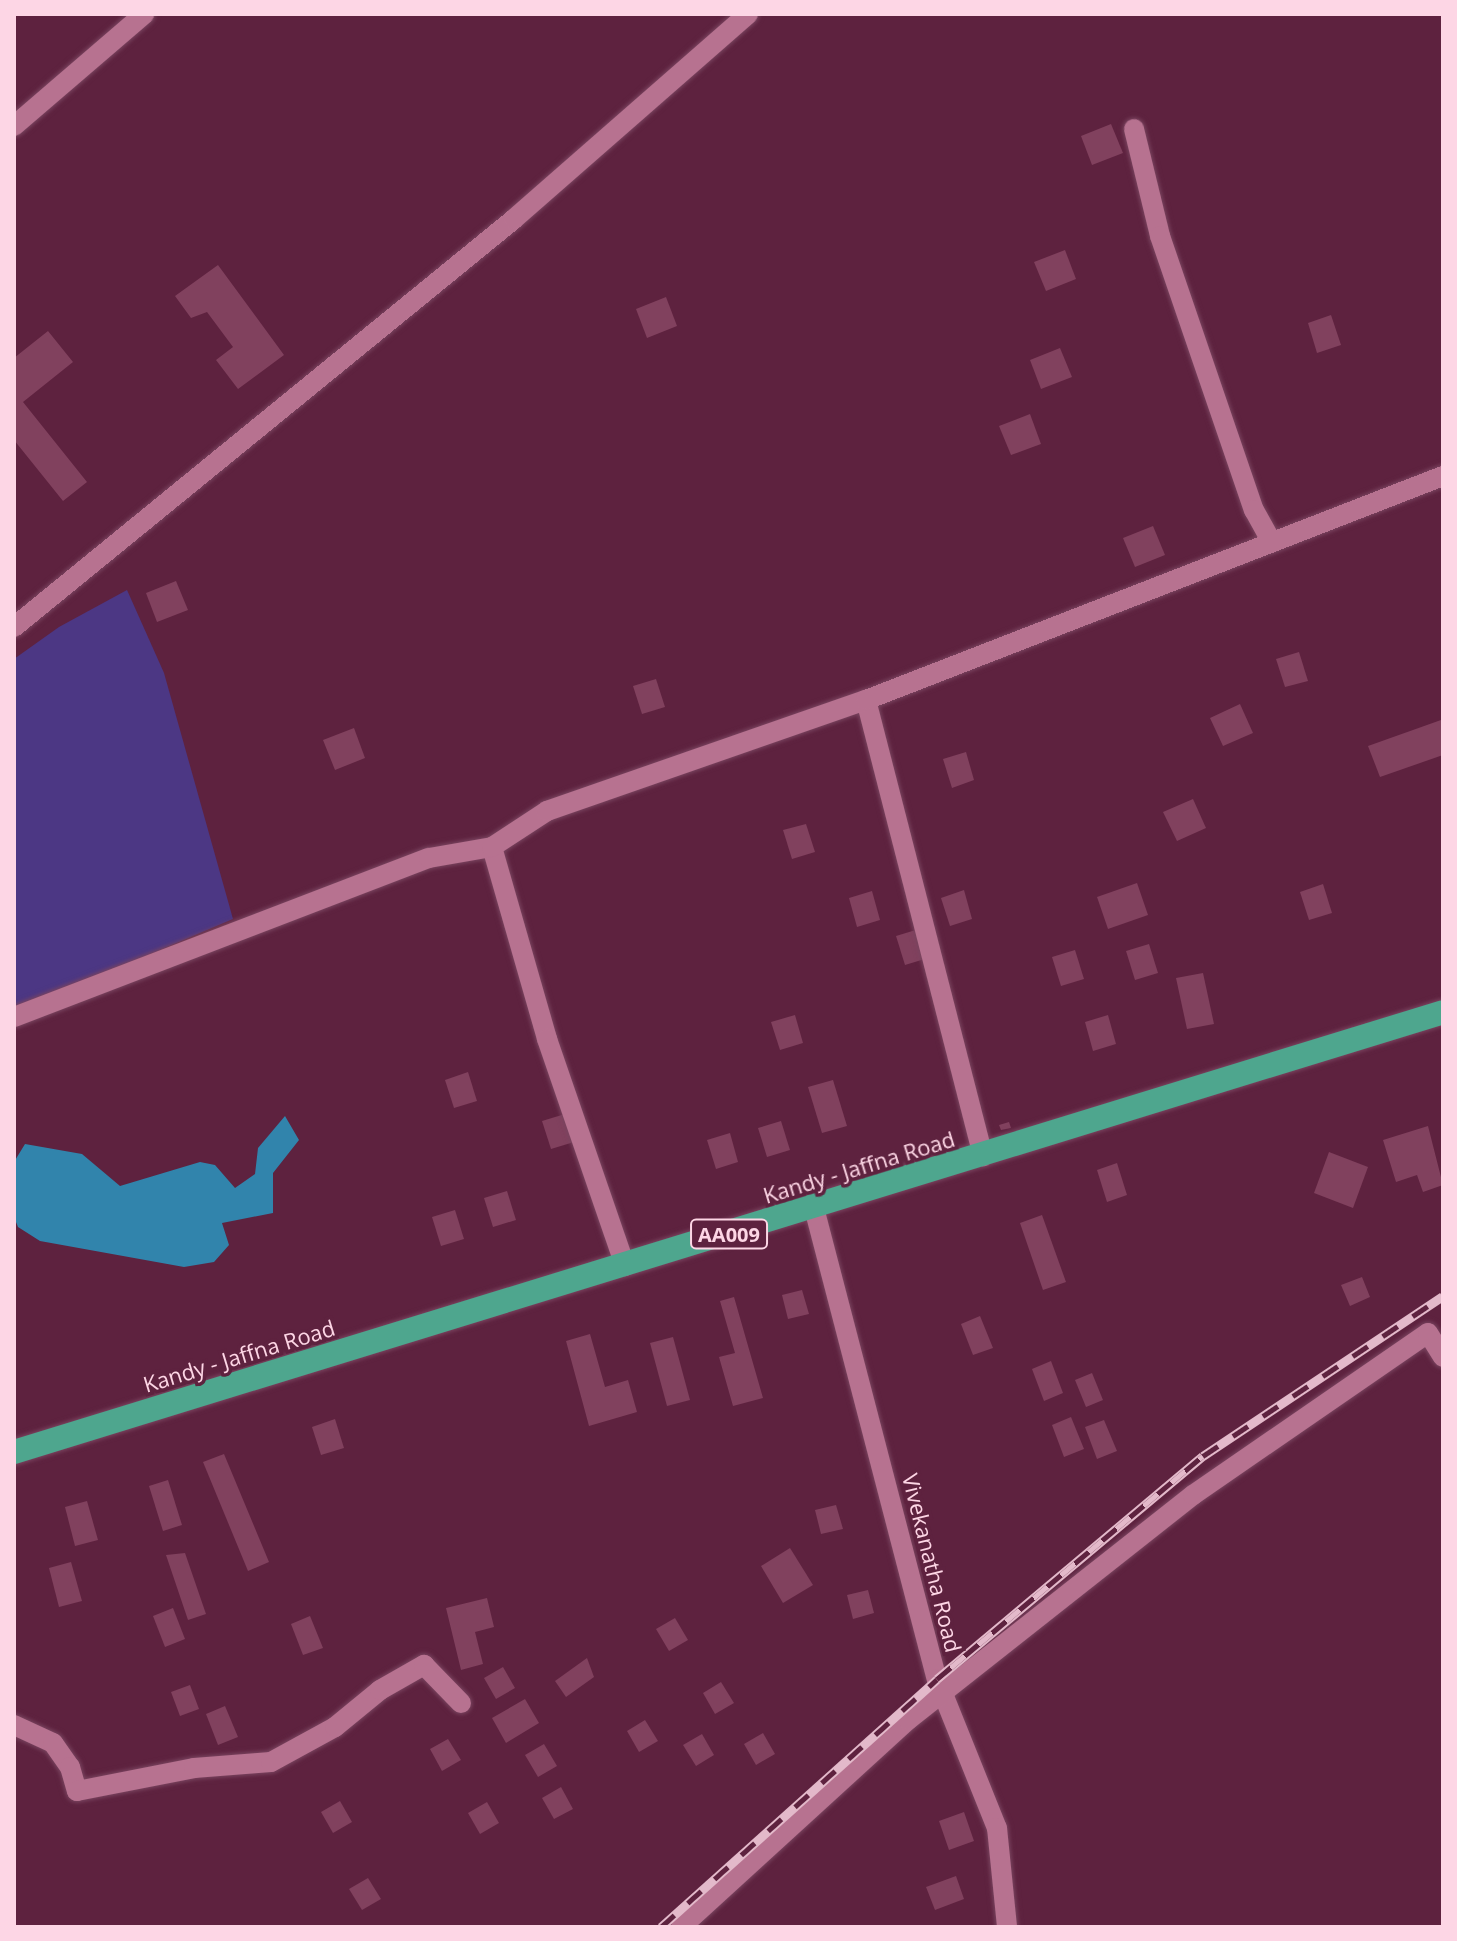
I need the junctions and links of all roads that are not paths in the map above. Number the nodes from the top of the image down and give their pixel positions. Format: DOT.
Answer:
graph roads {
  1 [pos="144,14"];
  2 [pos="748,14"];
  3 [pos="14,126"];
  4 [pos="1134,129"];
  5 [pos="1443,476"];
  6 [pos="1272,542"];
  7 [pos="14,627"];
  8 [pos="866,700"];
  9 [pos="492,847"];
  10 [pos="1443,1012"];
  11 [pos="14,1017"];
  12 [pos="983,1156"];
  13 [pos="814,1208"];
  14 [pos="625,1266"];
  15 [pos="1443,1357"];
  16 [pos="14,1452"];
  17 [pos="944,1693"];
  18 [pos="461,1703"];
  19 [pos="14,1725"];
  20 [pos="681,1927"];
  21 [pos="1007,1927"];
  1 -- 3 [label="street"];
  2 -- 7 [label="street"];
  4 -- 6 [label="street"];
  5 -- 6 [label="street"];
  6 -- 8 [label="street"];
  8 -- 9 [label="street"];
  8 -- 12 [label="street"];
  9 -- 11 [label="street"];
  9 -- 14 [label="street"];
  10 -- 12 [label="highway, Kandy - Jaffna Road / AA009"];
  12 -- 13 [label="highway, Kandy - Jaffna Road / AA009"];
  13 -- 14 [label="highway, Kandy - Jaffna Road / AA009"];
  13 -- 17 [label="street, Vivekanatha Road"];
  14 -- 16 [label="highway, Kandy - Jaffna Road / AA009"];
  15 -- 17 [label="street"];
  17 -- 20 [label="street"];
  17 -- 21 [label="street, Vivekanatha Road"];
  18 -- 19 [label="street"];
}
